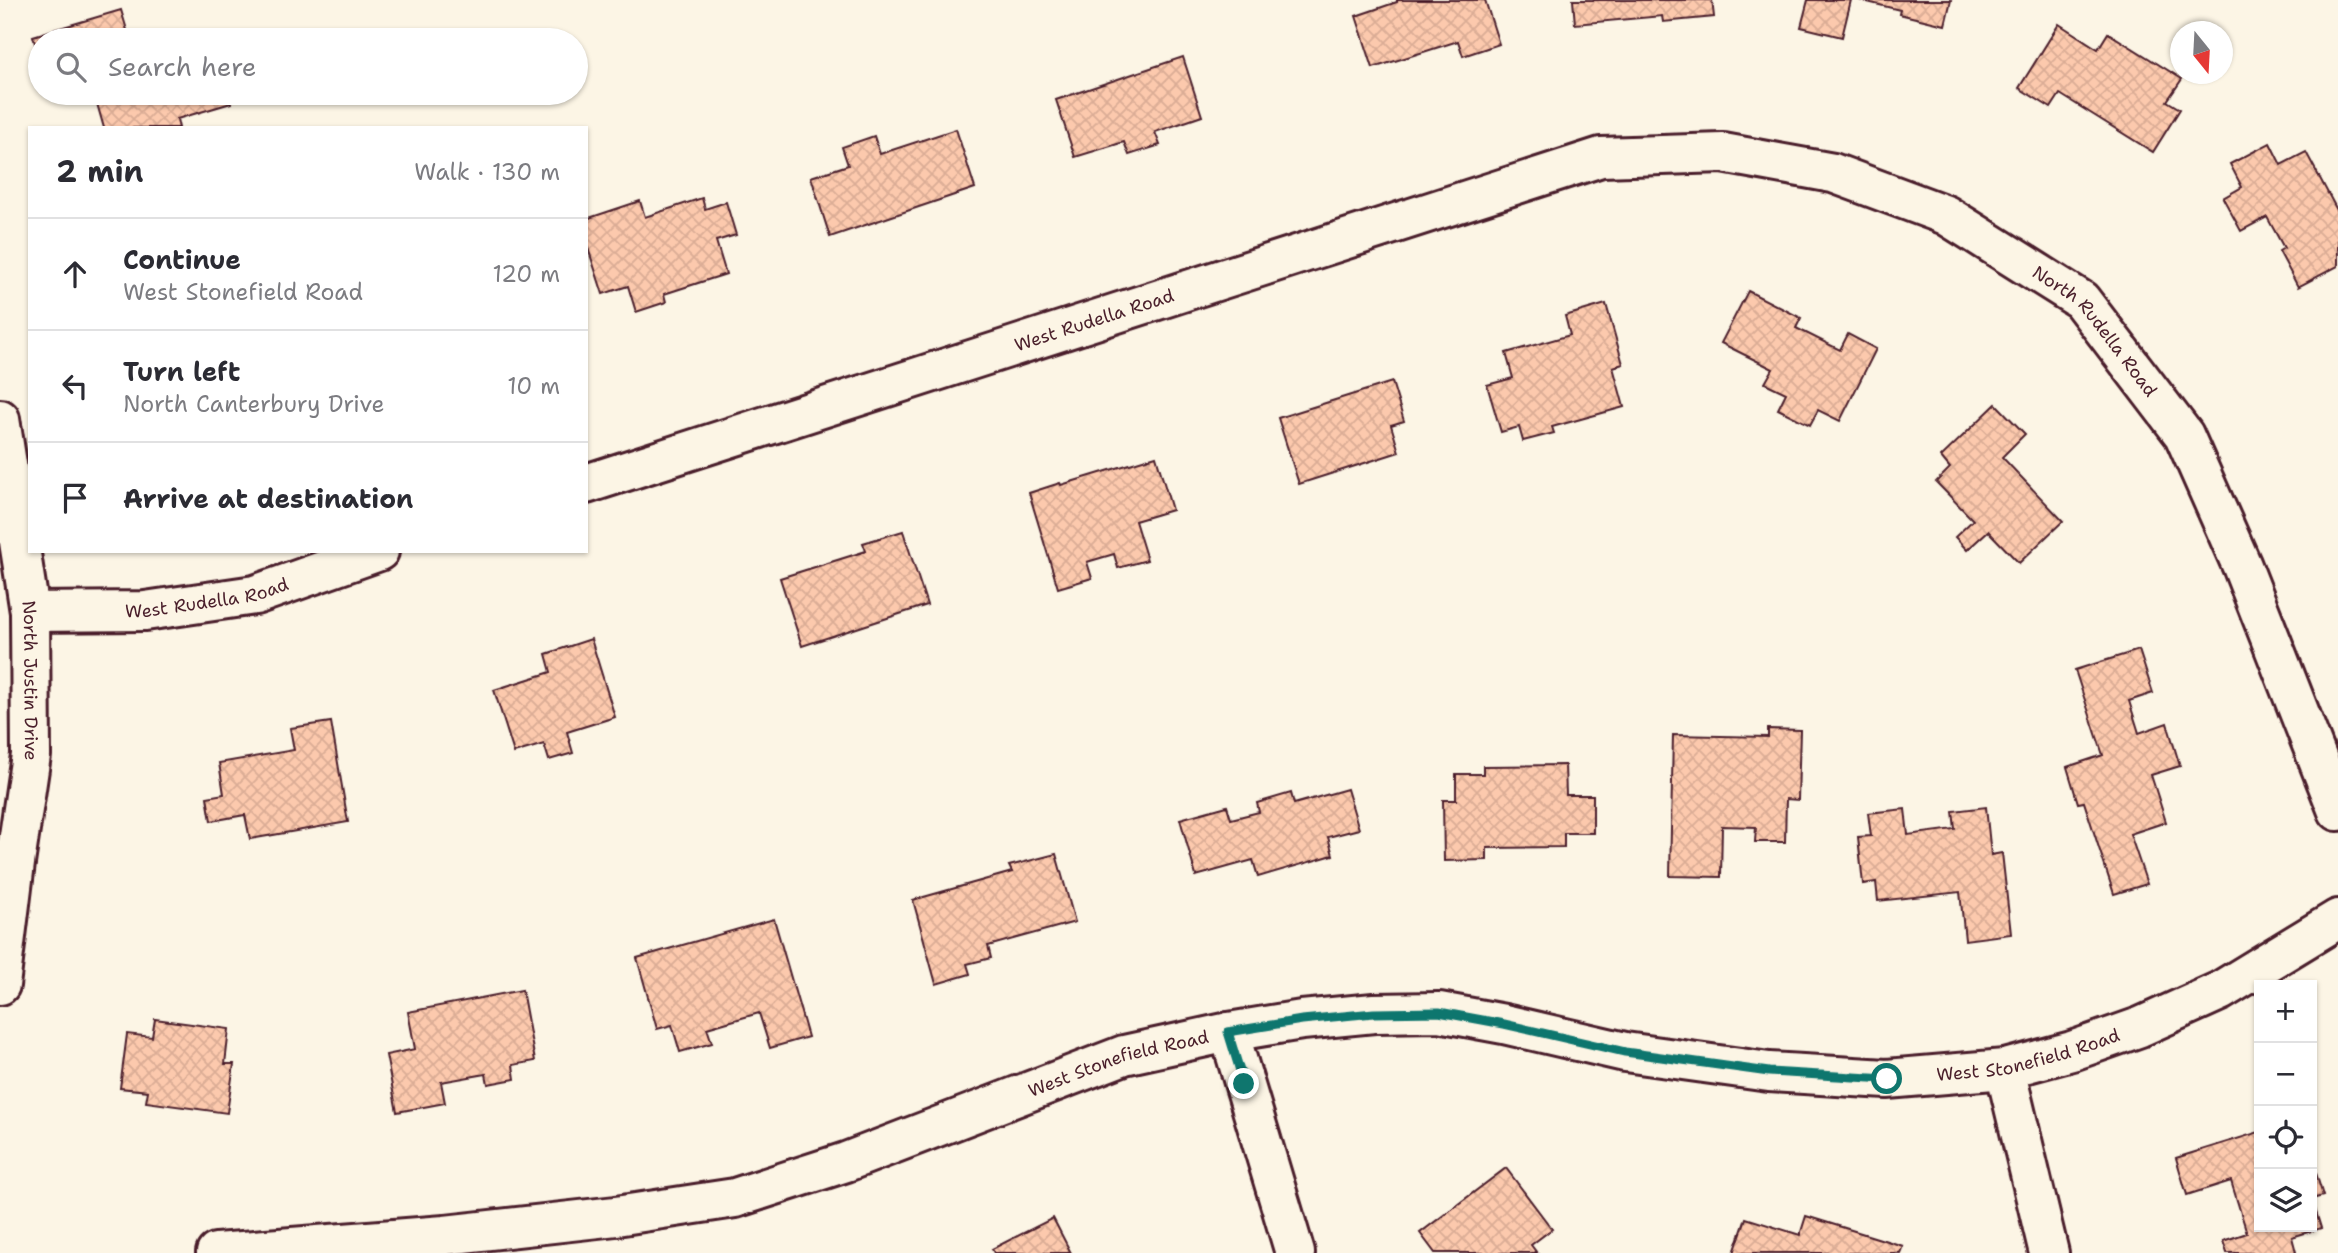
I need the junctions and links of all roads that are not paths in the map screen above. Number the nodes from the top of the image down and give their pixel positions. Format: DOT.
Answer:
graph roads {
  1 [pos="1601,157"];
  2 [pos="0,419"];
  3 [pos="588,483"];
  4 [pos="373,553"];
  5 [pos="30,612"];
  6 [pos="2338,811"];
  7 [pos="2338,919"];
  8 [pos="0,985"];
  9 [pos="1228,1032"];
  10 [pos="2005,1069"];
  11 [pos="216,1253"];
  12 [pos="1296,1253"];
  13 [pos="2049,1253"];
  1 -- 3 [label="street, West Rudella Road"];
  1 -- 6 [label="street, North Rudella Road"];
  2 -- 5 [label="street, North Justin Drive"];
  4 -- 5 [label="street, West Rudella Road"];
  5 -- 8 [label="street, North Justin Drive"];
  7 -- 10 [label="street, West Stonefield Road"];
  9 -- 10 [label="street, West Stonefield Road"];
  9 -- 11 [label="street, West Stonefield Road"];
  9 -- 12 [label="street"];
  10 -- 13 [label="street"];
}
